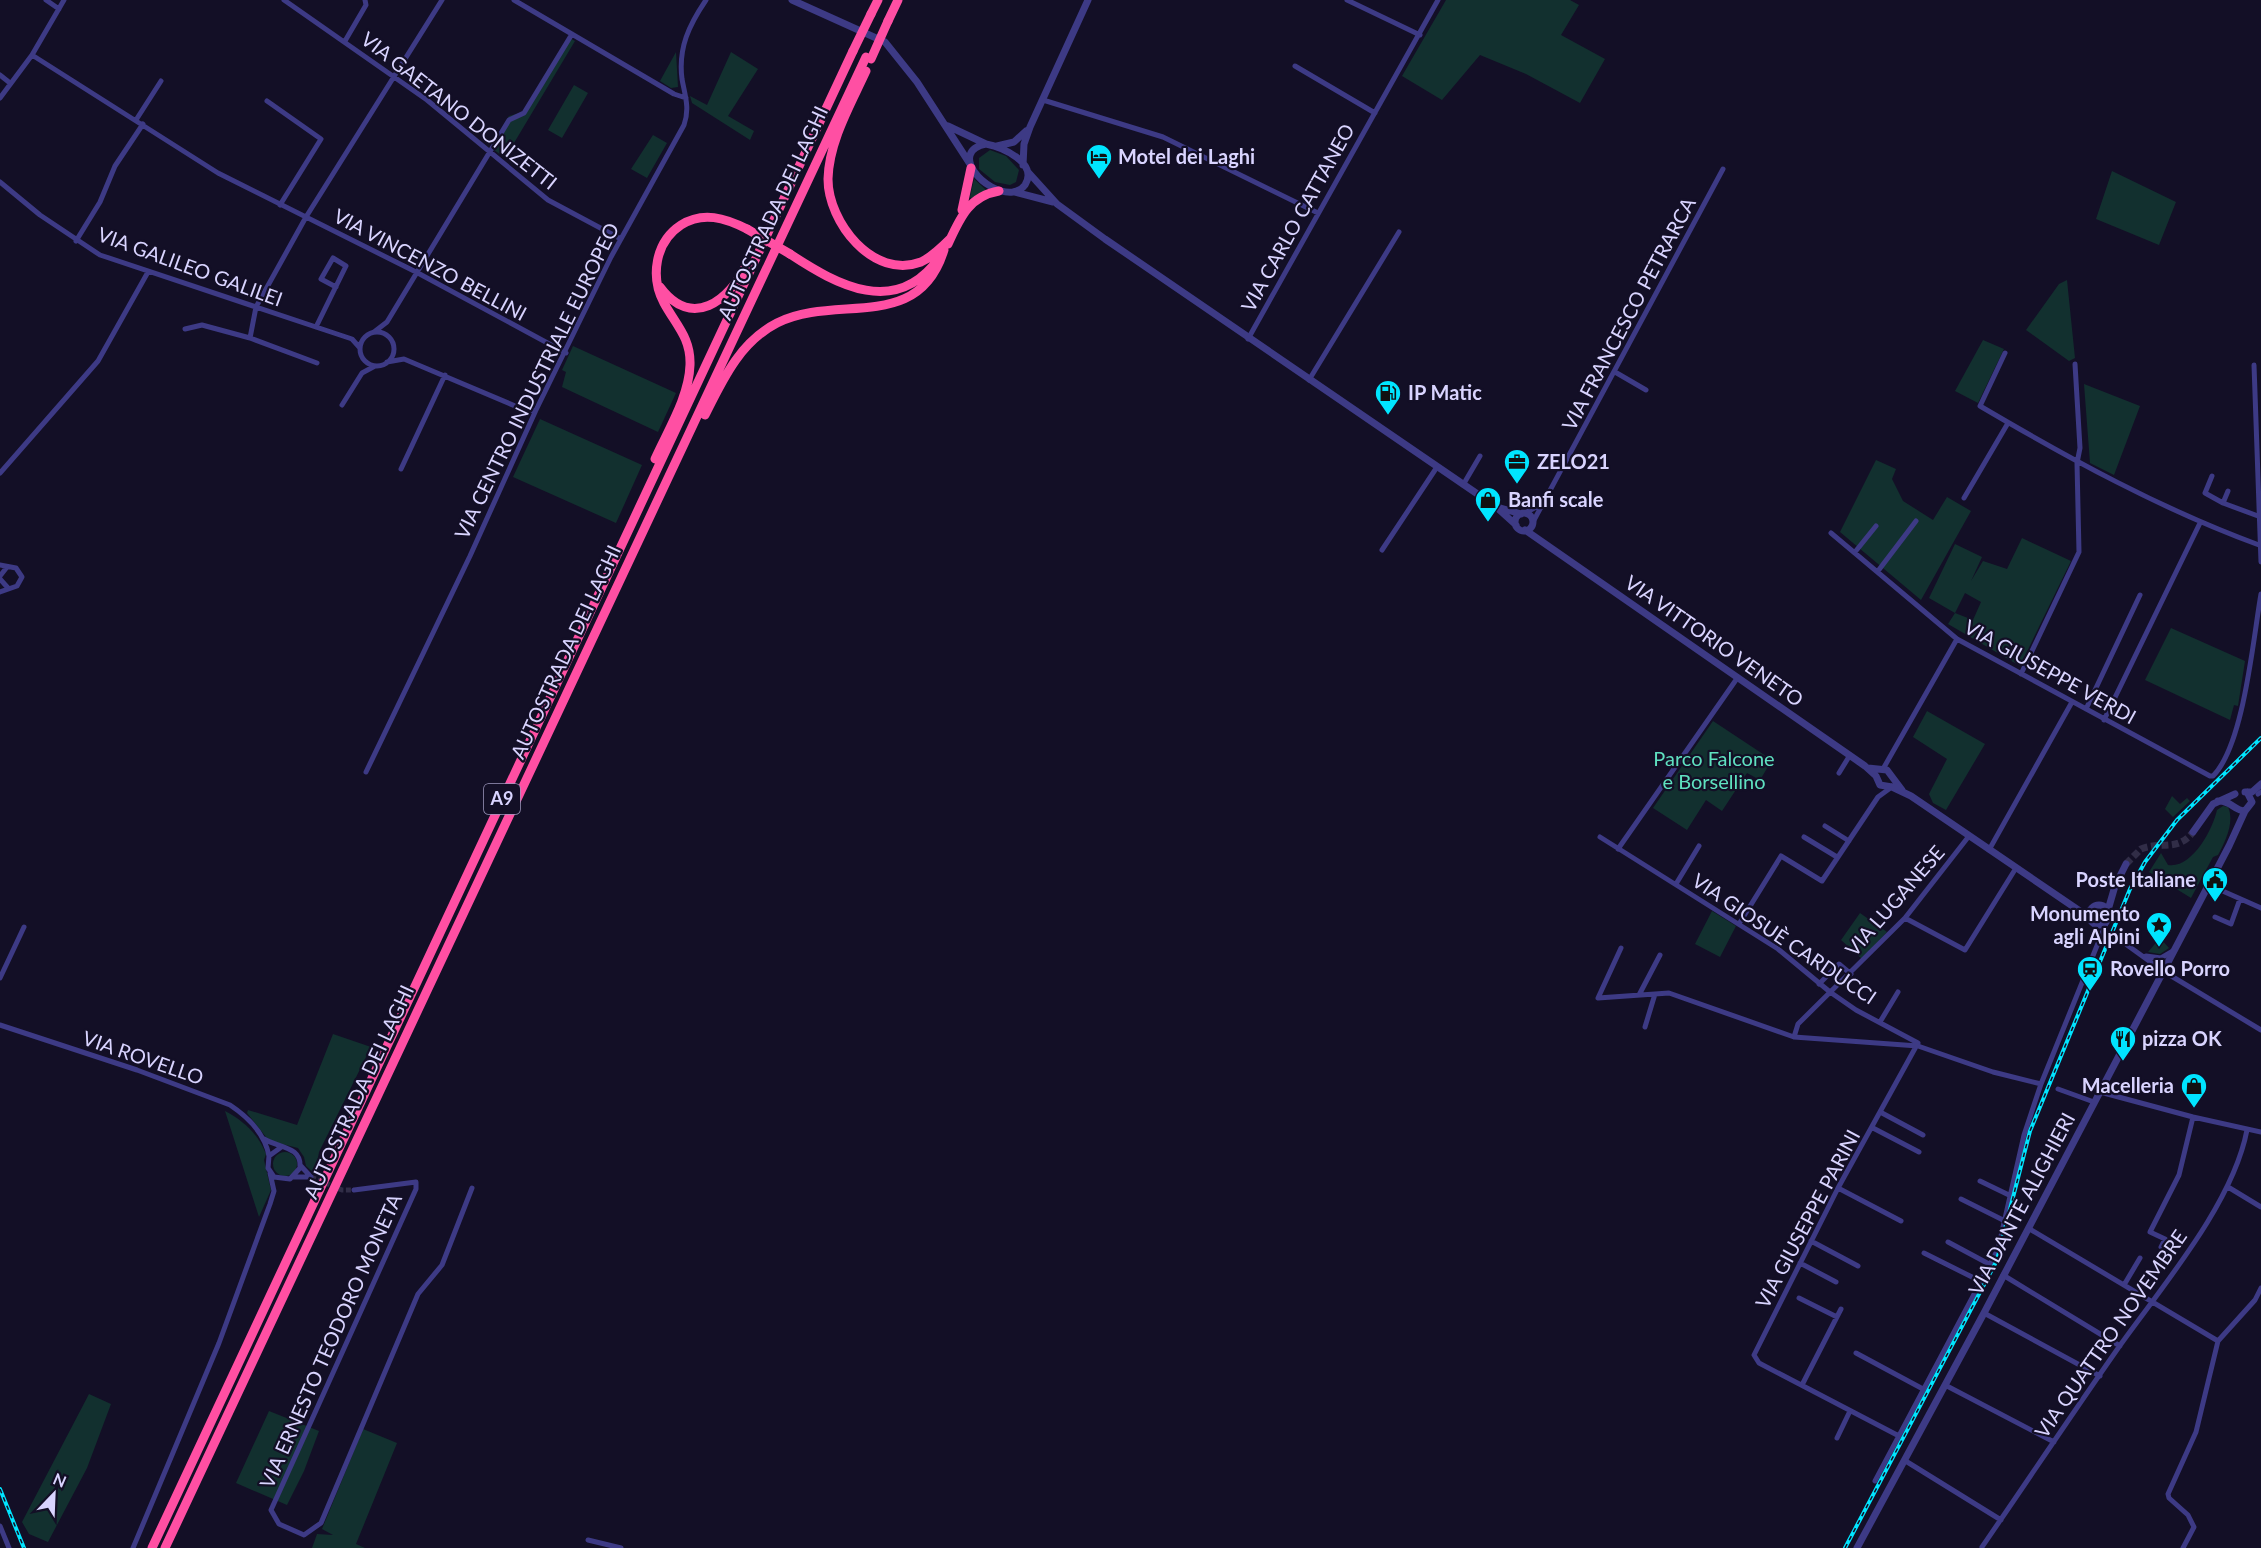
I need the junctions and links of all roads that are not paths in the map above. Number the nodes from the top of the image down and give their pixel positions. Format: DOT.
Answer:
graph roads {
  1 [pos="46,0"];
  2 [pos="64,0"];
  3 [pos="284,0"];
  4 [pos="365,0"];
  5 [pos="442,0"];
  6 [pos="514,0"];
  7 [pos="706,0"];
  8 [pos="792,0"];
  9 [pos="878,0"];
  10 [pos="892,0"];
  11 [pos="898,0"];
  12 [pos="1088,0"];
  13 [pos="1347,0"];
  14 [pos="1438,0"];
  15 [pos="59,9"];
  16 [pos="885,20"];
  17 [pos="572,34"];
  18 [pos="1420,34"];
  19 [pos="345,41"];
  20 [pos="32,55"];
  21 [pos="868,58"];
  22 [pos="1295,66"];
  23 [pos="0,75"];
  24 [pos="394,76"];
  25 [pos="161,81"];
  26 [pos="10,83"];
  27 [pos="832,96"];
  28 [pos="686,98"];
  29 [pos="0,99"];
  30 [pos="1043,100"];
  31 [pos="267,101"];
  32 [pos="1375,113"];
  33 [pos="136,120"];
  34 [pos="143,124"];
  35 [pos="946,125"];
  36 [pos="1030,126"];
  37 [pos="986,144"];
  38 [pos="996,146"];
  39 [pos="490,151"];
  40 [pos="971,166"];
  41 [pos="1026,168"];
  42 [pos="1723,169"];
  43 [pos="0,182"];
  44 [pos="999,190"];
  45 [pos="1016,192"];
  46 [pos="1057,204"];
  47 [pos="280,205"];
  48 [pos="1318,213"];
  49 [pos="306,217"];
  50 [pos="960,219"];
  51 [pos="1399,232"];
  52 [pos="621,239"];
  53 [pos="950,239"];
  54 [pos="76,241"];
  55 [pos="944,250"];
  56 [pos="148,272"];
  57 [pos="416,272"];
  58 [pos="658,283"];
  59 [pos="336,287"];
  60 [pos="256,307"];
  61 [pos="387,322"];
  62 [pos="316,327"];
  63 [pos="184,329"];
  64 [pos="374,332"];
  65 [pos="250,338"];
  66 [pos="364,338"];
  67 [pos="389,338"];
  68 [pos="352,339"];
  69 [pos="1248,339"];
  70 [pos="393,347"];
  71 [pos="360,348"];
  72 [pos="566,353"];
  73 [pos="2005,353"];
  74 [pos="363,358"];
  75 [pos="404,359"];
  76 [pos="387,362"];
  77 [pos="317,363"];
  78 [pos="2075,364"];
  79 [pos="377,365"];
  80 [pos="2254,365"];
  81 [pos="362,372"];
  82 [pos="1615,372"];
  83 [pos="445,375"];
  84 [pos="1309,380"];
  85 [pos="1646,390"];
  86 [pos="342,405"];
  87 [pos="536,410"];
  88 [pos="527,411"];
  89 [pos="532,417"];
  90 [pos="2008,423"];
  91 [pos="1480,456"];
  92 [pos="2077,463"];
  93 [pos="1437,467"];
  94 [pos="401,469"];
  95 [pos="0,473"];
  96 [pos="2212,476"];
  97 [pos="1463,485"];
  98 [pos="2228,490"];
  99 [pos="1964,498"];
  100 [pos="2223,503"];
  101 [pos="1542,504"];
  102 [pos="1495,506"];
  103 [pos="1523,513"];
  104 [pos="2258,516"];
  105 [pos="1916,521"];
  106 [pos="2200,523"];
  107 [pos="1532,524"];
  108 [pos="1516,525"];
  109 [pos="1876,526"];
  110 [pos="1525,530"];
  111 [pos="1831,533"];
  112 [pos="641,536"];
  113 [pos="1541,541"];
  114 [pos="2259,545"];
  115 [pos="1382,550"];
  116 [pos="1855,552"];
  117 [pos="2261,562"];
  118 [pos="0,566"];
  119 [pos="7,567"];
  120 [pos="1878,571"];
  121 [pos="0,579"];
  122 [pos="10,588"];
  123 [pos="0,592"];
  124 [pos="2261,594"];
  125 [pos="2140,595"];
  126 [pos="588,616"];
  127 [pos="1957,639"];
  128 [pos="2021,674"];
  129 [pos="1738,677"];
  130 [pos="2072,702"];
  131 [pos="2086,710"];
  132 [pos="2104,720"];
  133 [pos="1850,756"];
  134 [pos="1889,762"];
  135 [pos="1880,771"];
  136 [pos="366,772"];
  137 [pos="1839,773"];
  138 [pos="1891,773"];
  139 [pos="1880,785"];
  140 [pos="1892,785"];
  141 [pos="2260,788"];
  142 [pos="2247,792"];
  143 [pos="1881,794"];
  144 [pos="2235,794"];
  145 [pos="2216,802"];
  146 [pos="2252,802"];
  147 [pos="2234,806"];
  148 [pos="2245,811"];
  149 [pos="1825,826"];
  150 [pos="2193,832"];
  151 [pos="1969,836"];
  152 [pos="1600,837"];
  153 [pos="1804,837"];
  154 [pos="1849,841"];
  155 [pos="2231,842"];
  156 [pos="1699,846"];
  157 [pos="1618,849"];
  158 [pos="1989,850"];
  159 [pos="1837,857"];
  160 [pos="2126,864"];
  161 [pos="2016,868"];
  162 [pos="1676,884"];
  163 [pos="2209,885"];
  164 [pos="2115,886"];
  165 [pos="2240,899"];
  166 [pos="2095,906"];
  167 [pos="2261,908"];
  168 [pos="2076,909"];
  169 [pos="2108,910"];
  170 [pos="2215,917"];
  171 [pos="1905,918"];
  172 [pos="2090,918"];
  173 [pos="2107,921"];
  174 [pos="1739,924"];
  175 [pos="2098,925"];
  176 [pos="24,927"];
  177 [pos="2101,935"];
  178 [pos="2127,945"];
  179 [pos="1622,948"];
  180 [pos="2174,950"];
  181 [pos="1660,955"];
  182 [pos="2141,955"];
  183 [pos="2163,970"];
  184 [pos="1851,974"];
  185 [pos="0,978"];
  186 [pos="1820,984"];
  187 [pos="1830,992"];
  188 [pos="1898,992"];
  189 [pos="1655,994"];
  190 [pos="1639,995"];
  191 [pos="1880,1022"];
  192 [pos="0,1024"];
  193 [pos="1645,1027"];
  194 [pos="2261,1030"];
  195 [pos="1794,1036"];
  196 [pos="1918,1046"];
  197 [pos="2041,1084"];
  198 [pos="2058,1089"];
  199 [pos="2100,1092"];
  200 [pos="2094,1102"];
  201 [pos="1881,1113"];
  202 [pos="2193,1117"];
  203 [pos="1873,1128"];
  204 [pos="2247,1130"];
  205 [pos="2261,1132"];
  206 [pos="1923,1135"];
  207 [pos="264,1139"];
  208 [pos="280,1148"];
  209 [pos="1919,1152"];
  210 [pos="269,1156"];
  211 [pos="300,1165"];
  212 [pos="270,1173"];
  213 [pos="292,1178"];
  214 [pos="1980,1180"];
  215 [pos="2228,1187"];
  216 [pos="472,1188"];
  217 [pos="1838,1188"];
  218 [pos="354,1190"];
  219 [pos="274,1191"];
  220 [pos="2011,1196"];
  221 [pos="1961,1198"];
  222 [pos="2261,1207"];
  223 [pos="1901,1221"];
  224 [pos="2005,1221"];
  225 [pos="2028,1228"];
  226 [pos="1811,1241"];
  227 [pos="1948,1242"];
  228 [pos="2161,1247"];
  229 [pos="1924,1253"];
  230 [pos="2140,1258"];
  231 [pos="1800,1263"];
  232 [pos="1989,1264"];
  233 [pos="1858,1266"];
  234 [pos="2003,1275"];
  235 [pos="1980,1281"];
  236 [pos="1836,1282"];
  237 [pos="2124,1285"];
  238 [pos="2261,1288"];
  239 [pos="1799,1298"];
  240 [pos="2152,1302"];
  241 [pos="1841,1309"];
  242 [pos="1984,1313"];
  243 [pos="1837,1317"];
  244 [pos="2218,1341"];
  245 [pos="2120,1346"];
  246 [pos="1856,1353"];
  247 [pos="2100,1376"];
  248 [pos="1802,1385"];
  249 [pos="1945,1385"];
  250 [pos="1923,1389"];
  251 [pos="1850,1411"];
  252 [pos="1899,1436"];
  253 [pos="1837,1438"];
  254 [pos="2054,1442"];
  255 [pos="1904,1460"];
  256 [pos="1875,1481"];
  257 [pos="2001,1520"];
  258 [pos="0,1526"];
  259 [pos="588,1540"];
  260 [pos="1982,1547"];
  261 [pos="9,1548"];
  262 [pos="133,1548"];
  263 [pos="152,1548"];
  264 [pos="165,1548"];
  265 [pos="621,1548"];
  266 [pos="1857,1548"];
  267 [pos="2183,1548"];
  1 -- 15 [label="street"];
  2 -- 15 [label="street"];
  3 -- 19 [label="street, VIA GAETANO DONIZETTI"];
  4 -- 19 [label="street"];
  5 -- 24 [label="street"];
  6 -- 17 [label="street"];
  7 -- 28 [label="street, VIA CENTRO INDUSTRIALE EUROPEO"];
  8 -- 35 [label="street"];
  9 -- 27 [label="highway, AUTOSTRADA DEI LAGHI / A9, bridge"];
  10 -- 16 [label="highway, AUTOSTRADA DEI LAGHI / A9"];
  11 -- 16 [label="highway"];
  12 -- 30 [label="street"];
  13 -- 18 [label="street"];
  14 -- 18 [label="street, VIA CARLO CATTANEO"];
  15 -- 20 [label="street"];
  16 -- 21 [label="highway, AUTOSTRADA DEI LAGHI / A9"];
  17 -- 28 [label="street"];
  17 -- 39 [label="street, VIA GALILEO GALILEI"];
  18 -- 32 [label="street, VIA CARLO CATTANEO"];
  19 -- 24 [label="street, VIA GAETANO DONIZETTI"];
  20 -- 26 [label="street"];
  20 -- 33 [label="street, VIA VINCENZO BELLINI"];
  21 -- 53 [label="highway"];
  21 -- 112 [label="highway, AUTOSTRADA DEI LAGHI / A9"];
  22 -- 32 [label="street, VIA CARLO CATTANEO"];
  23 -- 26 [label="street"];
  24 -- 39 [label="street, VIA GAETANO DONIZETTI"];
  24 -- 49 [label="street"];
  25 -- 33 [label="street"];
  26 -- 29 [label="street"];
  27 -- 58 [label="highway"];
  27 -- 126 [label="highway, AUTOSTRADA DEI LAGHI / A9"];
  28 -- 52 [label="street, VIA CENTRO INDUSTRIALE EUROPEO"];
  30 -- 36 [label="street"];
  30 -- 48 [label="street"];
  31 -- 47 [label="street"];
  32 -- 48 [label="street, VIA CARLO CATTANEO"];
  33 -- 34 [label="street, VIA VINCENZO BELLINI"];
  34 -- 47 [label="street, VIA VINCENZO BELLINI"];
  34 -- 54 [label="street"];
  35 -- 37 [label="street"];
  35 -- 40 [label="street"];
  36 -- 38 [label="street"];
  36 -- 41 [label="street"];
  37 -- 38 [label="street"];
  37 -- 40 [label="street"];
  38 -- 41 [label="street"];
  39 -- 52 [label="street, VIA GAETANO DONIZETTI"];
  39 -- 57 [label="street, VIA GALILEO GALILEI"];
  40 -- 44 [label="street"];
  40 -- 50 [label="highway"];
  41 -- 45 [label="street"];
  41 -- 46 [label="street"];
  42 -- 82 [label="street, VIA FRANCESCO PETRARCA"];
  43 -- 54 [label="street, VIA GALILEO GALILEI"];
  44 -- 45 [label="street"];
  44 -- 50 [label="highway"];
  45 -- 46 [label="street"];
  46 -- 69 [label="street"];
  47 -- 49 [label="street, VIA VINCENZO BELLINI"];
  48 -- 69 [label="street, VIA CARLO CATTANEO"];
  49 -- 57 [label="street, VIA VINCENZO BELLINI"];
  49 -- 60 [label="street"];
  50 -- 53 [label="highway"];
  51 -- 84 [label="street"];
  52 -- 72 [label="street, VIA CENTRO INDUSTRIALE EUROPEO"];
  53 -- 55 [label="highway"];
  54 -- 56 [label="street, VIA GALILEO GALILEI"];
  55 -- 58 [label="highway, bridge"];
  55 -- 112 [label="highway"];
  56 -- 60 [label="street, VIA GALILEO GALILEI"];
  56 -- 95 [label="street"];
  57 -- 61 [label="street, VIA GALILEO GALILEI"];
  57 -- 72 [label="street, VIA VINCENZO BELLINI"];
  58 -- 126 [label="highway"];
  59 -- 59 [label="street"];
  59 -- 62 [label="street"];
  60 -- 62 [label="street, VIA GALILEO GALILEI"];
  60 -- 65 [label="street"];
  61 -- 64 [label="street, VIA GALILEO GALILEI"];
  61 -- 67 [label="street"];
  62 -- 68 [label="street, VIA GALILEO GALILEI"];
  63 -- 65 [label="street"];
  64 -- 66 [label="street, VIA GALILEO GALILEI"];
  64 -- 67 [label="street"];
  65 -- 77 [label="street"];
  66 -- 68 [label="street, VIA GALILEO GALILEI"];
  66 -- 71 [label="street"];
  67 -- 70 [label="street"];
  68 -- 71 [label="street, VIA GALILEO GALILEI"];
  69 -- 84 [label="street"];
  70 -- 75 [label="street"];
  70 -- 76 [label="street"];
  71 -- 74 [label="street, VIA GALILEO GALILEI"];
  72 -- 87 [label="street, VIA CENTRO INDUSTRIALE EUROPEO"];
  73 -- 90 [label="street"];
  74 -- 79 [label="street"];
  74 -- 81 [label="street, VIA GALILEO GALILEI"];
  75 -- 76 [label="street"];
  75 -- 83 [label="street"];
  76 -- 79 [label="street"];
  78 -- 92 [label="street"];
  79 -- 81 [label="street"];
  80 -- 104 [label="street"];
  81 -- 86 [label="street, VIA GALILEO GALILEI"];
  82 -- 85 [label="street"];
  82 -- 101 [label="street, VIA FRANCESCO PETRARCA"];
  83 -- 88 [label="street"];
  83 -- 94 [label="street"];
  84 -- 93 [label="street"];
  87 -- 88 [label="street"];
  87 -- 89 [label="street, VIA CENTRO INDUSTRIALE EUROPEO"];
  88 -- 89 [label="street"];
  89 -- 136 [label="street, VIA CENTRO INDUSTRIALE EUROPEO"];
  90 -- 92 [label="street"];
  90 -- 99 [label="street"];
  91 -- 97 [label="street"];
  92 -- 106 [label="street"];
  92 -- 128 [label="street"];
  93 -- 97 [label="street"];
  93 -- 115 [label="street"];
  96 -- 100 [label="street"];
  97 -- 102 [label="street"];
  98 -- 100 [label="street"];
  100 -- 104 [label="street"];
  101 -- 103 [label="street"];
  101 -- 107 [label="street, VIA FRANCESCO PETRARCA"];
  102 -- 103 [label="street"];
  102 -- 108 [label="street"];
  103 -- 107 [label="street"];
  103 -- 108 [label="street"];
  104 -- 114 [label="street"];
  105 -- 120 [label="street"];
  106 -- 114 [label="street"];
  106 -- 132 [label="street"];
  107 -- 110 [label="street"];
  107 -- 113 [label="street, VIA VITTORIO VENETO"];
  108 -- 110 [label="street"];
  109 -- 116 [label="street"];
  110 -- 113 [label="street, VIA VITTORIO VENETO"];
  111 -- 116 [label="street, VIA GIUSEPPE VERDI"];
  112 -- 264 [label="highway, AUTOSTRADA DEI LAGHI / A9"];
  113 -- 129 [label="street, VIA VITTORIO VENETO"];
  114 -- 117 [label="street"];
  116 -- 120 [label="street, VIA GIUSEPPE VERDI"];
  118 -- 119 [label="street"];
  119 -- 121 [label="street"];
  119 -- 122 [label="street"];
  120 -- 127 [label="street, VIA GIUSEPPE VERDI"];
  121 -- 122 [label="street"];
  122 -- 123 [label="street"];
  124 -- 132 [label="street, VIA GIUSEPPE VERDI"];
  125 -- 131 [label="street"];
  126 -- 263 [label="highway, AUTOSTRADA DEI LAGHI / A9"];
  127 -- 128 [label="street, VIA GIUSEPPE VERDI"];
  127 -- 134 [label="street"];
  128 -- 130 [label="street, VIA GIUSEPPE VERDI"];
  129 -- 133 [label="street, VIA VITTORIO VENETO"];
  129 -- 157 [label="street"];
  130 -- 131 [label="street, VIA GIUSEPPE VERDI"];
  130 -- 158 [label="street"];
  131 -- 132 [label="street, VIA GIUSEPPE VERDI"];
  133 -- 135 [label="street, VIA VITTORIO VENETO"];
  133 -- 137 [label="street"];
  134 -- 135 [label="street"];
  134 -- 138 [label="street"];
  135 -- 138 [label="street, VIA VITTORIO VENETO"];
  135 -- 139 [label="street"];
  138 -- 140 [label="street"];
  139 -- 140 [label="street"];
  139 -- 143 [label="street"];
  140 -- 143 [label="street"];
  140 -- 151 [label="street"];
  141 -- 142 [label="street"];
  141 -- 146 [label="street"];
  142 -- 144 [label="street"];
  142 -- 146 [label="street"];
  143 -- 154 [label="street"];
  144 -- 145 [label="street"];
  144 -- 147 [label="street"];
  145 -- 147 [label="street"];
  145 -- 150 [label="street"];
  146 -- 148 [label="street"];
  147 -- 148 [label="street"];
  147 -- 155 [label="street, VIA DANTE ALIGHIERI"];
  148 -- 155 [label="street, VIA DANTE ALIGHIERI"];
  149 -- 154 [label="street"];
  151 -- 158 [label="street"];
  151 -- 171 [label="street, VIA LUGANESE"];
  152 -- 157 [label="street, VIA GIOSUÈ CARDUCCI"];
  153 -- 159 [label="street"];
  154 -- 159 [label="street"];
  155 -- 163 [label="street, VIA DANTE ALIGHIERI"];
  156 -- 162 [label="street"];
  157 -- 162 [label="street, VIA GIOSUÈ CARDUCCI"];
  158 -- 161 [label="street"];
  159 -- 174 [label="street"];
  160 -- 164 [label="street"];
  161 -- 168 [label="street"];
  161 -- 171 [label="street"];
  162 -- 174 [label="street, VIA GIOSUÈ CARDUCCI"];
  163 -- 165 [label="street"];
  163 -- 180 [label="street, VIA DANTE ALIGHIERI"];
  164 -- 166 [label="street"];
  164 -- 169 [label="street"];
  165 -- 167 [label="street"];
  165 -- 170 [label="street"];
  166 -- 168 [label="street"];
  166 -- 169 [label="street"];
  166 -- 172 [label="street"];
  168 -- 172 [label="street"];
  169 -- 173 [label="street"];
  171 -- 184 [label="street, VIA LUGANESE"];
  172 -- 175 [label="street"];
  173 -- 175 [label="street"];
  173 -- 177 [label="street"];
  174 -- 186 [label="street, VIA GIOSUÈ CARDUCCI"];
  175 -- 177 [label="street"];
  176 -- 185 [label="street"];
  177 -- 197 [label="street"];
  178 -- 182 [label="street"];
  179 -- 190 [label="street"];
  180 -- 182 [label="street"];
  180 -- 183 [label="street, VIA DANTE ALIGHIERI"];
  181 -- 190 [label="street"];
  182 -- 183 [label="street"];
  183 -- 194 [label="street"];
  183 -- 199 [label="street, VIA DANTE ALIGHIERI"];
  184 -- 186 [label="street"];
  184 -- 187 [label="street, VIA LUGANESE"];
  186 -- 187 [label="street, VIA GIOSUÈ CARDUCCI"];
  187 -- 191 [label="street, VIA GIOSUÈ CARDUCCI"];
  187 -- 195 [label="street, VIA LUGANESE"];
  188 -- 191 [label="street"];
  189 -- 190 [label="street"];
  189 -- 193 [label="street"];
  189 -- 195 [label="street"];
  191 -- 196 [label="street, VIA GIOSUÈ CARDUCCI"];
  192 -- 207 [label="street, VIA ROVELLO"];
  195 -- 196 [label="street"];
  196 -- 197 [label="street"];
  196 -- 201 [label="street, VIA GIUSEPPE PARINI"];
  197 -- 220 [label="street"];
  198 -- 200 [label="street"];
  199 -- 200 [label="street, VIA DANTE ALIGHIERI"];
  199 -- 202 [label="street"];
  200 -- 225 [label="street, VIA DANTE ALIGHIERI"];
  201 -- 203 [label="street, VIA GIUSEPPE PARINI"];
  201 -- 206 [label="street"];
  202 -- 204 [label="street"];
  202 -- 228 [label="street"];
  203 -- 209 [label="street"];
  203 -- 217 [label="street, VIA GIUSEPPE PARINI"];
  204 -- 205 [label="street"];
  204 -- 215 [label="street, VIA QUATTRO NOVEMBRE"];
  207 -- 208 [label="street, VIA ROVELLO"];
  207 -- 210 [label="street, VIA ROVELLO"];
  208 -- 210 [label="street"];
  208 -- 211 [label="street"];
  210 -- 212 [label="street"];
  211 -- 213 [label="street"];
  211 -- 213 [label="street"];
  212 -- 213 [label="street"];
  212 -- 219 [label="street"];
  213 -- 219 [label="street"];
  214 -- 220 [label="street"];
  215 -- 222 [label="street"];
  215 -- 240 [label="street, VIA QUATTRO NOVEMBRE"];
  216 -- 218 [label="street, VIA ERNESTO TEODORO MONETA"];
  217 -- 223 [label="street"];
  217 -- 226 [label="street, VIA GIUSEPPE PARINI"];
  219 -- 262 [label="street"];
  220 -- 224 [label="street"];
  221 -- 224 [label="street"];
  224 -- 232 [label="street"];
  225 -- 234 [label="street, VIA DANTE ALIGHIERI"];
  225 -- 237 [label="street"];
  226 -- 231 [label="street, VIA GIUSEPPE PARINI"];
  226 -- 233 [label="street"];
  227 -- 232 [label="street"];
  229 -- 235 [label="street"];
  230 -- 237 [label="street"];
  231 -- 236 [label="street"];
  231 -- 248 [label="street, VIA GIUSEPPE PARINI"];
  232 -- 235 [label="street"];
  234 -- 242 [label="street, VIA DANTE ALIGHIERI"];
  234 -- 245 [label="street"];
  235 -- 250 [label="street"];
  237 -- 240 [label="street"];
  238 -- 244 [label="street"];
  239 -- 243 [label="street"];
  240 -- 244 [label="street"];
  240 -- 245 [label="street, VIA QUATTRO NOVEMBRE"];
  241 -- 243 [label="street"];
  242 -- 247 [label="street"];
  242 -- 249 [label="street, VIA DANTE ALIGHIERI"];
  243 -- 248 [label="street"];
  244 -- 267 [label="street"];
  245 -- 247 [label="street, VIA QUATTRO NOVEMBRE"];
  246 -- 250 [label="street"];
  247 -- 254 [label="street, VIA QUATTRO NOVEMBRE"];
  248 -- 251 [label="street, VIA GIUSEPPE PARINI"];
  249 -- 254 [label="street"];
  249 -- 255 [label="street, VIA DANTE ALIGHIERI"];
  250 -- 252 [label="street"];
  251 -- 252 [label="street, VIA GIUSEPPE PARINI"];
  251 -- 253 [label="street"];
  252 -- 256 [label="street"];
  254 -- 257 [label="street, VIA QUATTRO NOVEMBRE"];
  255 -- 257 [label="street"];
  255 -- 266 [label="street, VIA DANTE ALIGHIERI"];
  257 -- 260 [label="street, VIA QUATTRO NOVEMBRE"];
  258 -- 261 [label="street"];
  259 -- 265 [label="street"];
}
